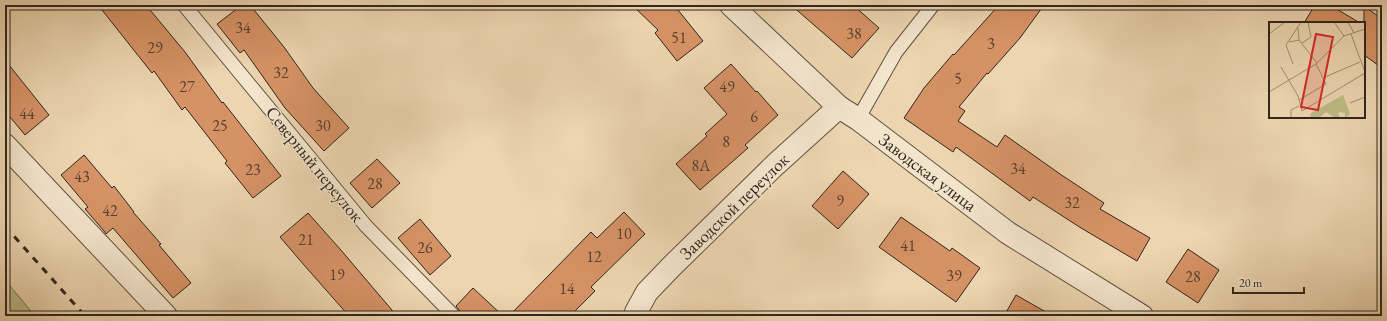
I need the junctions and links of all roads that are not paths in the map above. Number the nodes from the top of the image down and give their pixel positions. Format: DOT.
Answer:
graph roads {
  1 [pos="184,5"];
  2 [pos="731,5"];
  3 [pos="933,5"];
  4 [pos="839,107"];
  5 [pos="858,119"];
  6 [pos="5,145"];
  7 [pos="635,315"];
  8 [pos="166,316"];
  9 [pos="454,316"];
  10 [pos="1142,316"];
  1 -- 9 [label="lane, Северный переулок"];
  2 -- 4 [label="street, Заводская улица"];
  3 -- 5 [label="lane"];
  4 -- 5 [label="street, Заводская улица"];
  4 -- 7 [label="street, Заводской переулок"];
  5 -- 10 [label="street, Заводская улица"];
  6 -- 8 [label="street"];
}
